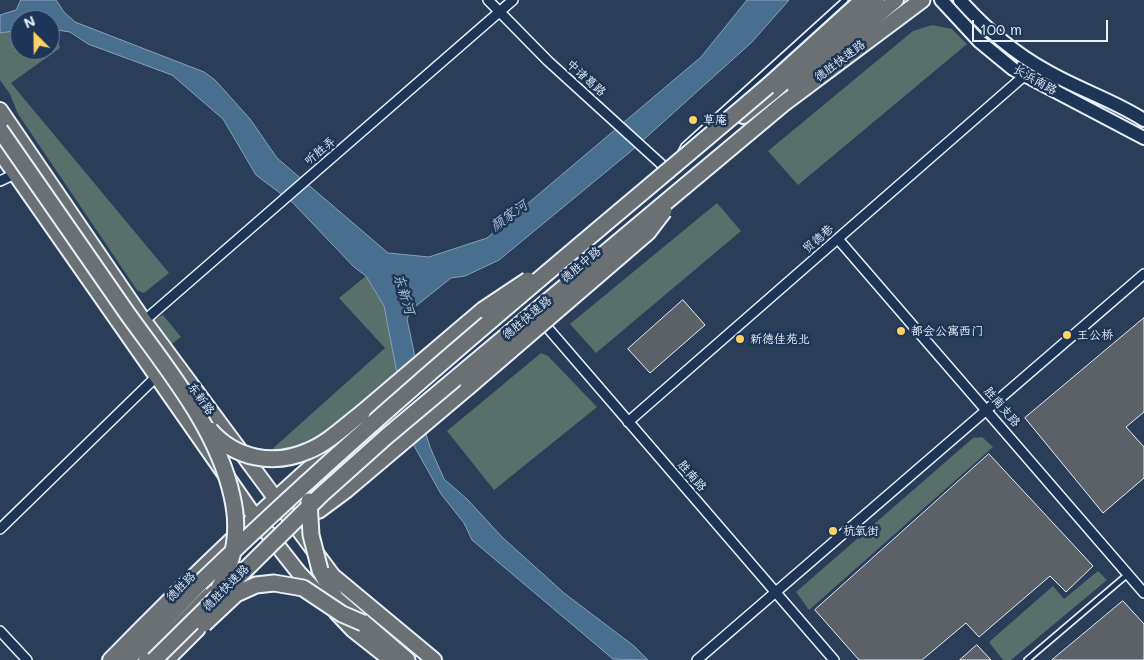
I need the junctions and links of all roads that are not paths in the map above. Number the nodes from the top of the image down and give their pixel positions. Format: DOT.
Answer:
graph roads {
  1 [pos="488,0"];
  2 [pos="513,0"];
  3 [pos="845,0"];
  4 [pos="862,0"];
  5 [pos="877,0"];
  6 [pos="896,0"];
  7 [pos="922,0"];
  8 [pos="942,0"];
  9 [pos="960,0"];
  10 [pos="500,11"];
  11 [pos="1024,76"];
  12 [pos="0,110"];
  13 [pos="1144,120"];
  14 [pos="0,130"];
  15 [pos="1144,138"];
  16 [pos="0,152"];
  17 [pos="671,173"];
  18 [pos="15,174"];
  19 [pos="0,181"];
  20 [pos="685,186"];
  21 [pos="591,237"];
  22 [pos="838,238"];
  23 [pos="1144,274"];
  24 [pos="531,308"];
  25 [pos="144,321"];
  26 [pos="156,376"];
  27 [pos="988,410"];
  28 [pos="362,413"];
  29 [pos="198,417"];
  30 [pos="628,422"];
  31 [pos="273,498"];
  32 [pos="255,517"];
  33 [pos="290,518"];
  34 [pos="0,529"];
  35 [pos="271,536"];
  36 [pos="1128,574"];
  37 [pos="775,592"];
  38 [pos="1144,593"];
  39 [pos="363,623"];
  40 [pos="197,629"];
  41 [pos="0,631"];
  42 [pos="27,660"];
  43 [pos="110,660"];
  44 [pos="126,660"];
  45 [pos="146,660"];
  46 [pos="154,660"];
  47 [pos="166,660"];
  48 [pos="391,660"];
  49 [pos="407,660"];
  50 [pos="434,660"];
  51 [pos="697,660"];
  52 [pos="834,660"];
  53 [pos="1027,660"];
  1 -- 10 [label="street, 中诸葛路"];
  2 -- 10 [label="street, 听胜弄"];
  3 -- 17 [label="lane"];
  4 -- 21 [label="highway, 德胜快速路, bridge"];
  5 -- 17 [label="main road, 德胜中路"];
  6 -- 24 [label="main road, 德胜中路"];
  7 -- 20 [label="highway, 德胜快速路"];
  8 -- 11 [label="main road, 长浜南路"];
  9 -- 13 [label="main road, 长浜南路"];
  10 -- 17 [label="street, 中诸葛路"];
  10 -- 25 [label="street, 听胜弄"];
  11 -- 15 [label="main road, 长浜南路"];
  11 -- 22 [label="street, 贸德巷"];
  12 -- 25 [label="main road, 东新路"];
  14 -- 29 [label="highway, bridge"];
  16 -- 18 [label="main road, 东新路"];
  17 -- 31 [label="main road, 德胜中路"];
  18 -- 19 [label="street"];
  18 -- 26 [label="main road, 东新路"];
  20 -- 33 [label="highway, bridge"];
  20 -- 46 [label="highway, 德胜快速路, bridge"];
  21 -- 28 [label="highway, bridge"];
  21 -- 44 [label="highway, 德胜快速路, bridge"];
  22 -- 27 [label="street, 胜南支路"];
  22 -- 30 [label="street, 贸德巷"];
  23 -- 27 [label="street"];
  24 -- 30 [label="street, 胜南路"];
  24 -- 33 [label="main road, 德胜中路"];
  25 -- 31 [label="main road, 东新路"];
  26 -- 32 [label="main road, 东新路"];
  26 -- 34 [label="street"];
  27 -- 36 [label="street, 胜南支路"];
  27 -- 37 [label="street"];
  28 -- 29 [label="highway, bridge"];
  28 -- 39 [label="highway, bridge"];
  29 -- 40 [label="highway, bridge"];
  30 -- 37 [label="street, 胜南路"];
  31 -- 32 [label="main road, 德胜中路"];
  31 -- 33 [label="main road, 东新路"];
  32 -- 35 [label="main road, 东新路"];
  32 -- 43 [label="main road, 德胜路"];
  33 -- 35 [label="main road, 德胜中路"];
  33 -- 50 [label="main road, 东新路"];
  35 -- 45 [label="main road, 德胜路"];
  35 -- 48 [label="main road, 东新路"];
  36 -- 38 [label="street, 胜南支路"];
  36 -- 53 [label="lane"];
  37 -- 51 [label="street"];
  37 -- 52 [label="street, 胜南路"];
  39 -- 40 [label="highway, bridge"];
  39 -- 49 [label="highway"];
  40 -- 47 [label="highway"];
  41 -- 42 [label="street"];
}
